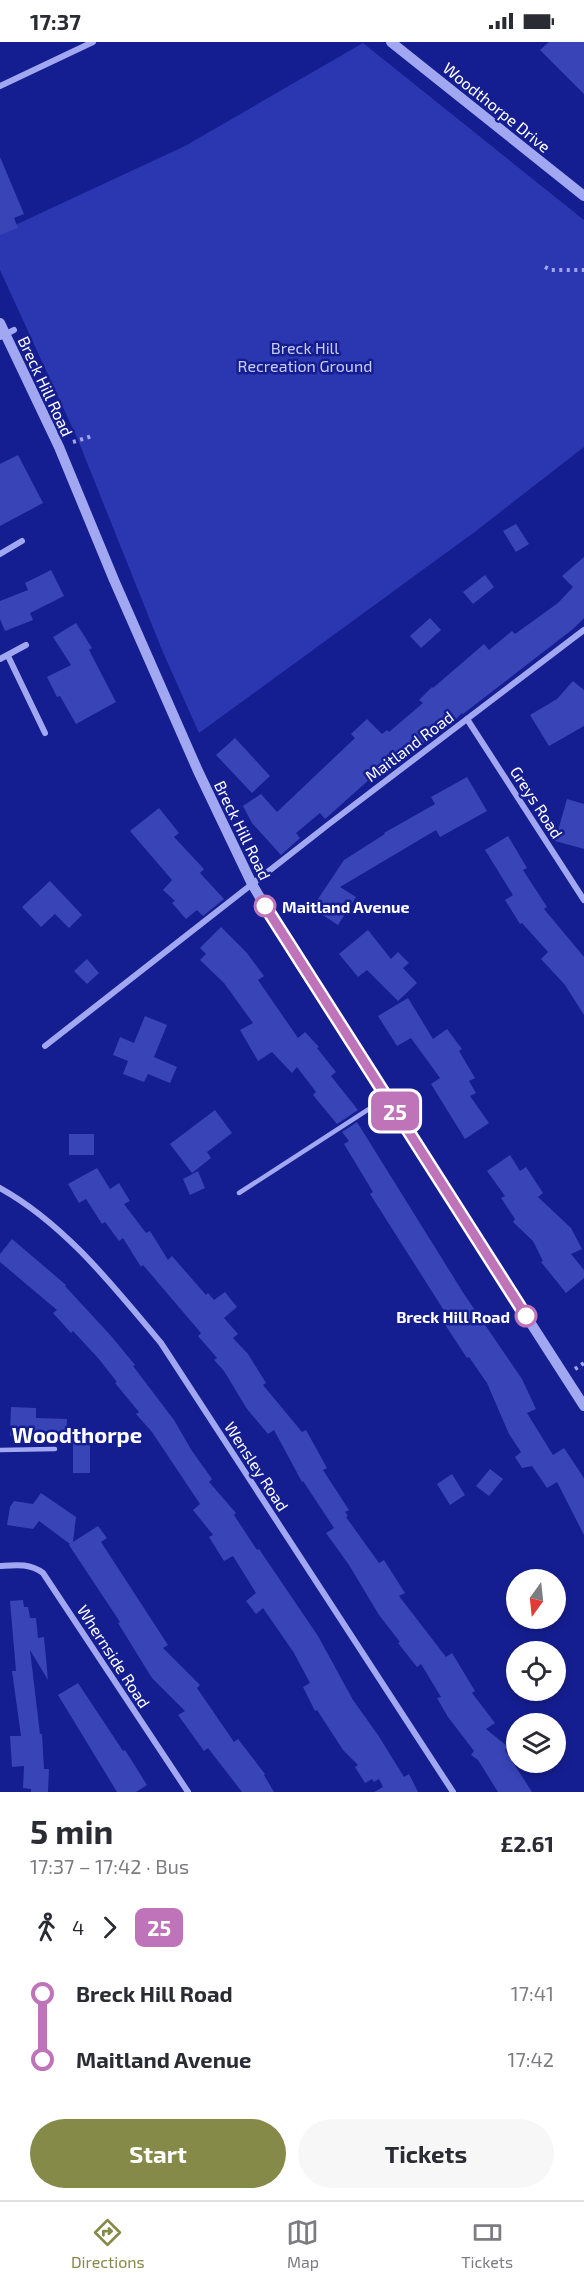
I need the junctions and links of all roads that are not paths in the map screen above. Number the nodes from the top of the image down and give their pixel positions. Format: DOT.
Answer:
graph roads {
  1 [pos="93,42"];
  2 [pos="391,42"];
  3 [pos="0,86"];
  4 [pos="584,196"];
  5 [pos="0,323"];
  6 [pos="6,334"];
  7 [pos="22,541"];
  8 [pos="0,554"];
  9 [pos="584,630"];
  10 [pos="26,645"];
  11 [pos="8,656"];
  12 [pos="0,660"];
  13 [pos="467,719"];
  14 [pos="45,732"];
  15 [pos="252,884"];
  16 [pos="584,900"];
  17 [pos="45,1046"];
  18 [pos="386,1098"];
  19 [pos="0,1188"];
  20 [pos="240,1194"];
  21 [pos="584,1406"];
  22 [pos="55,1449"];
  23 [pos="0,1450"];
  24 [pos="0,1566"];
  25 [pos="188,1792"];
  26 [pos="453,1792"];
  1 -- 3 [label="street"];
  2 -- 4 [label="street, Woodthorpe Drive"];
  5 -- 6 [label="street, Breck Hill Road"];
  6 -- 15 [label="street, Breck Hill Road"];
  7 -- 8 [label="street"];
  9 -- 13 [label="street, Maitland Road"];
  10 -- 11 [label="street"];
  11 -- 12 [label="street"];
  11 -- 14 [label="street"];
  13 -- 15 [label="street, Maitland Road"];
  13 -- 16 [label="street, Greys Road"];
  15 -- 17 [label="street"];
  15 -- 18 [label="street, Breck Hill Road"];
  18 -- 20 [label="lane"];
  18 -- 21 [label="street, Breck Hill Road"];
  19 -- 26 [label="street, Wensley Road"];
  22 -- 23 [label="lane"];
  24 -- 25 [label="street, Whernside Road"];
}
